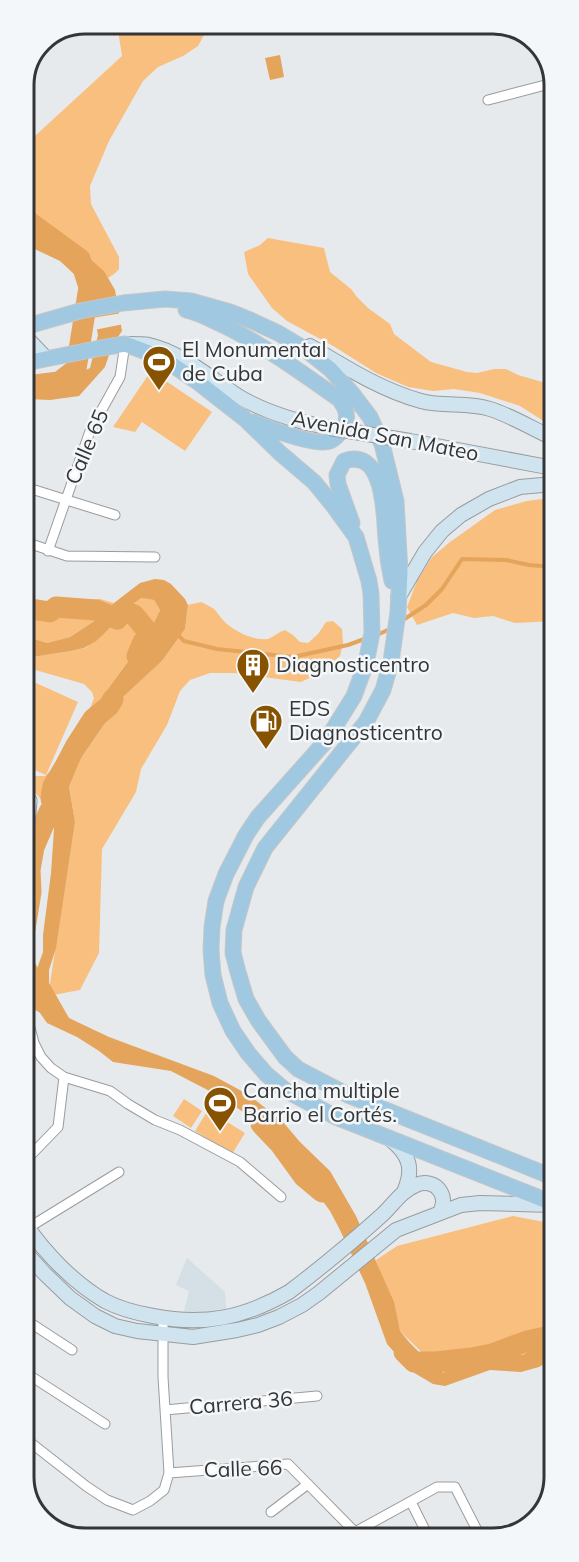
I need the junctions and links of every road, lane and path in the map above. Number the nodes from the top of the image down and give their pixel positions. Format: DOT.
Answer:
graph roads {
  1 [pos="544,85"];
  2 [pos="488,100"];
  3 [pos="149,300"];
  4 [pos="191,301"];
  5 [pos="35,325"];
  6 [pos="35,340"];
  7 [pos="125,344"];
  8 [pos="46,358"];
  9 [pos="35,361"];
  10 [pos="245,419"];
  11 [pos="544,434"];
  12 [pos="544,466"];
  13 [pos="544,485"];
  14 [pos="35,490"];
  15 [pos="65,500"];
  16 [pos="115,515"];
  17 [pos="356,537"];
  18 [pos="35,546"];
  19 [pos="48,551"];
  20 [pos="155,557"];
  21 [pos="398,605"];
  22 [pos="34,1044"];
  23 [pos="64,1077"];
  24 [pos="387,1138"];
  25 [pos="34,1151"];
  26 [pos="119,1172"];
  27 [pos="544,1174"];
  28 [pos="404,1192"];
  29 [pos="280,1197"];
  30 [pos="544,1200"];
  31 [pos="544,1204"];
  32 [pos="440,1213"];
  33 [pos="34,1222"];
  34 [pos="34,1235"];
  35 [pos="34,1262"];
  36 [pos="163,1318"];
  37 [pos="34,1325"];
  38 [pos="162,1334"];
  39 [pos="72,1350"];
  40 [pos="34,1378"];
  41 [pos="317,1396"];
  42 [pos="165,1410"];
  43 [pos="105,1424"];
  44 [pos="34,1445"];
  45 [pos="169,1473"];
  46 [pos="308,1484"];
  47 [pos="411,1502"];
  48 [pos="271,1512"];
  49 [pos="347,1528"];
  50 [pos="367,1528"];
  51 [pos="424,1528"];
  52 [pos="476,1528"];
  1 -- 2 [label="street"];
  3 -- 4 [label="main road"];
  3 -- 5 [label="main road"];
  3 -- 10 [label="main road"];
  4 -- 11 [label="main road, Avenida San Mateo"];
  4 -- 21 [label="main road"];
  6 -- 8 [label="main road"];
  7 -- 8 [label="main road"];
  7 -- 10 [label="main road"];
  7 -- 12 [label="main road, Avenida San Mateo, bridge"];
  7 -- 15 [label="street, Calle 65"];
  8 -- 9 [label="main road"];
  10 -- 17 [label="main road"];
  13 -- 21 [label="main road"];
  14 -- 15 [label="street"];
  15 -- 16 [label="street"];
  15 -- 19 [label="street, Calle 65"];
  17 -- 21 [label="main road"];
  17 -- 24 [label="main road"];
  18 -- 19 [label="street"];
  19 -- 20 [label="street"];
  21 -- 27 [label="main road"];
  22 -- 23 [label="street"];
  23 -- 25 [label="street"];
  23 -- 29 [label="street"];
  24 -- 28 [label="main road"];
  24 -- 30 [label="main road"];
  26 -- 33 [label="street"];
  28 -- 32 [label="main road"];
  28 -- 36 [label="main road"];
  31 -- 32 [label="main road"];
  32 -- 38 [label="main road"];
  34 -- 36 [label="main road"];
  35 -- 38 [label="main road"];
  36 -- 38 [label="street"];
  37 -- 39 [label="street"];
  38 -- 42 [label="street"];
  40 -- 43 [label="street"];
  41 -- 42 [label="street, Carrera 36"];
  42 -- 45 [label="street"];
  44 -- 45 [label="street"];
  45 -- 46 [label="street, Calle 66"];
  46 -- 48 [label="street"];
  46 -- 49 [label="street, Calle 66"];
  47 -- 50 [label="street"];
  47 -- 51 [label="street"];
  47 -- 52 [label="street"];
}
